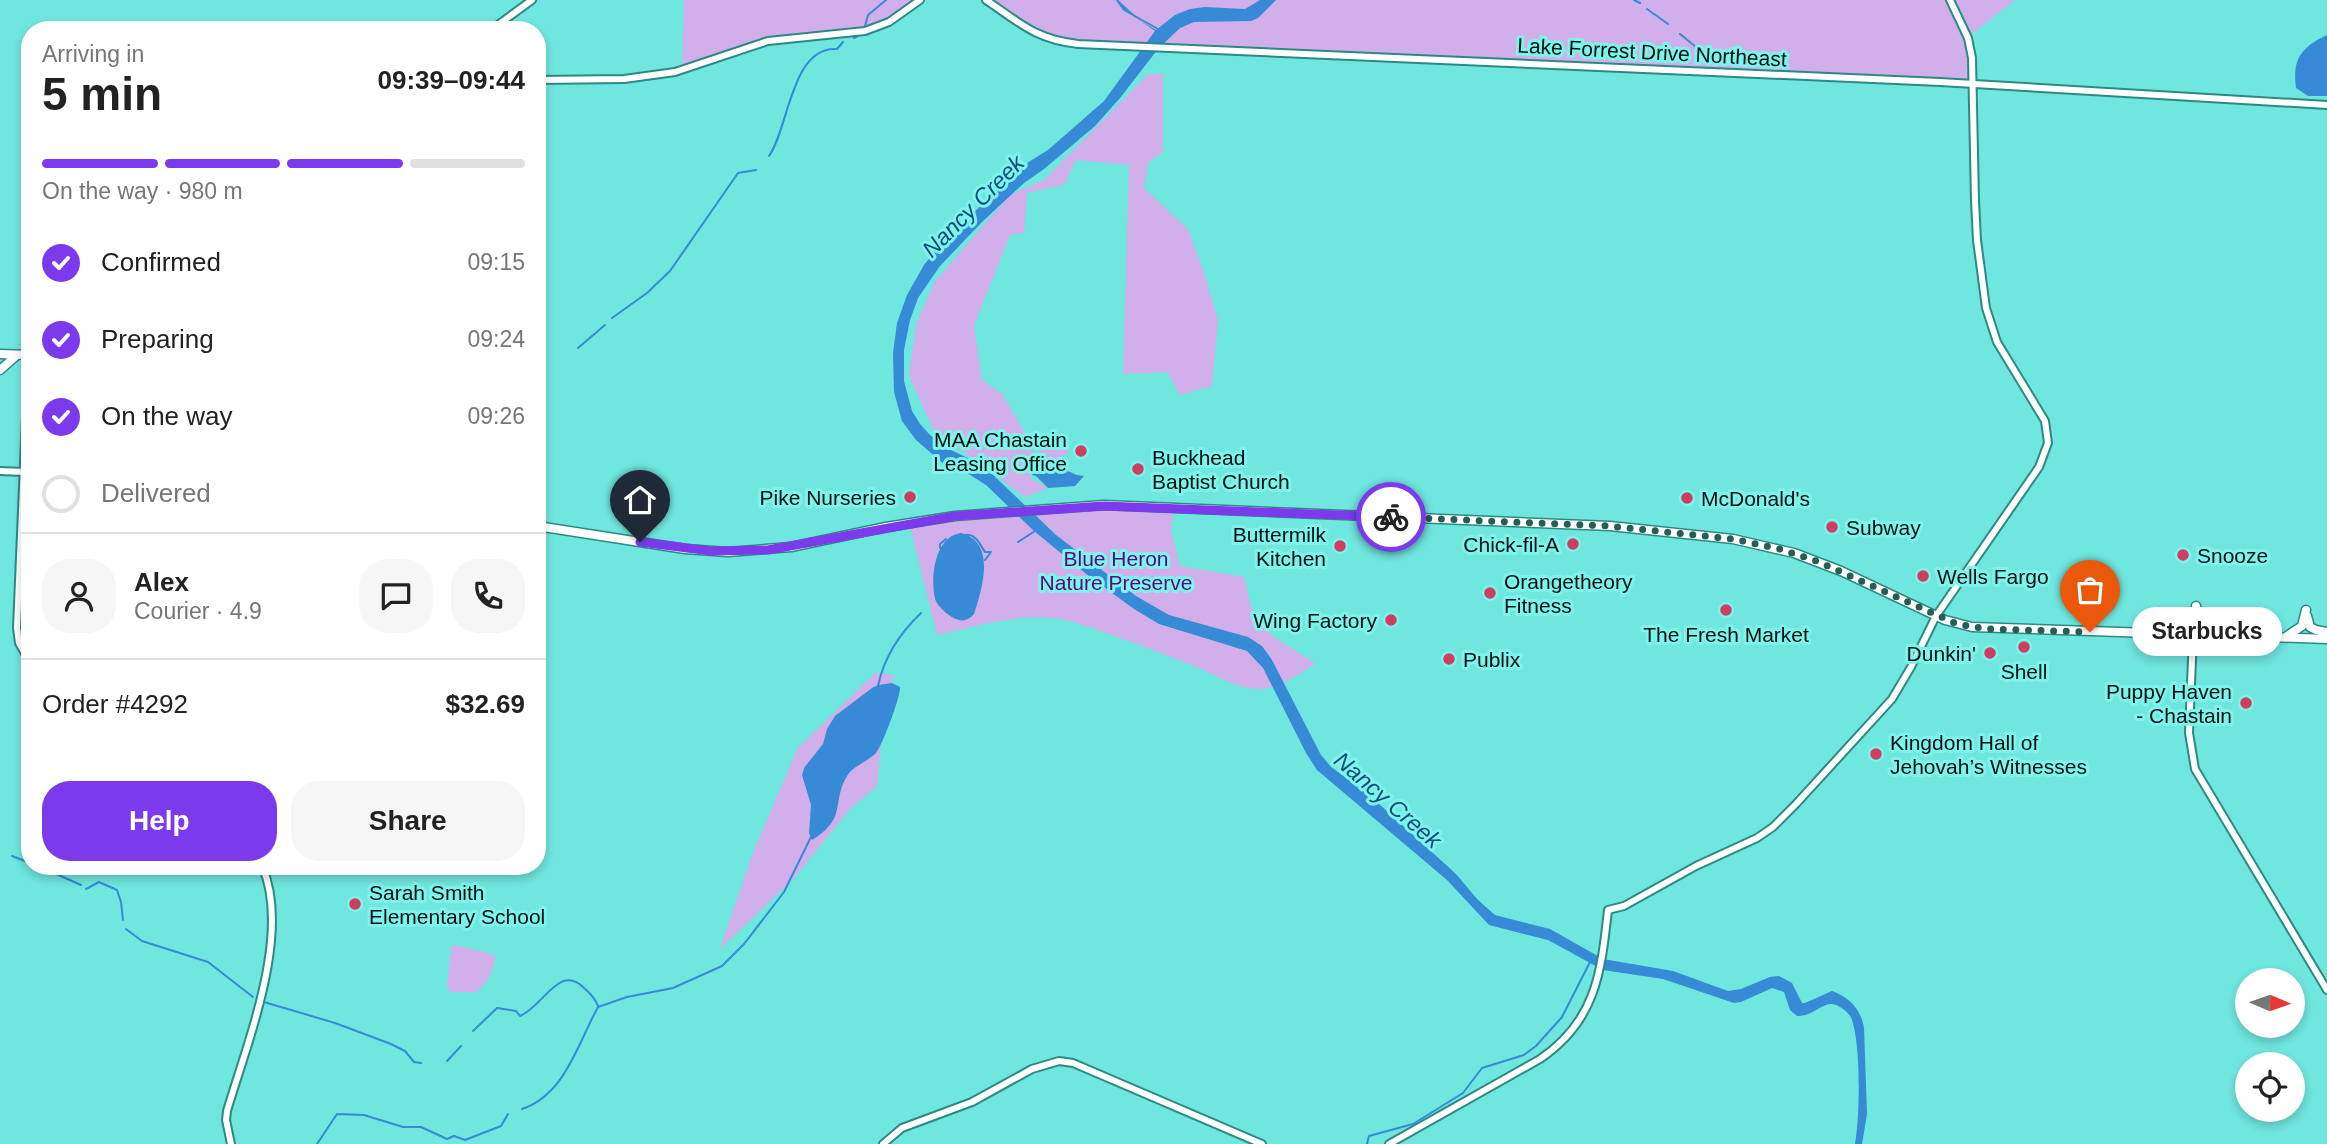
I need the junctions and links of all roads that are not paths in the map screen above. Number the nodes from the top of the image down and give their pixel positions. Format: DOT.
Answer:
graph roads {
  1 [pos="532,0"];
  2 [pos="920,0"];
  3 [pos="986,0"];
  4 [pos="1950,0"];
  5 [pos="503,21"];
  6 [pos="546,80"];
  7 [pos="1973,85"];
  8 [pos="2327,105"];
  9 [pos="0,354"];
  10 [pos="17,355"];
  11 [pos="21,355"];
  12 [pos="0,370"];
  13 [pos="0,471"];
  14 [pos="21,472"];
  15 [pos="546,527"];
  16 [pos="21,539"];
  17 [pos="1936,616"];
  18 [pos="2327,632"];
  19 [pos="2163,634"];
  20 [pos="2193,635"];
  21 [pos="2244,637"];
  22 [pos="2285,638"];
  23 [pos="2327,639"];
  24 [pos="21,646"];
  25 [pos="265,875"];
  26 [pos="2327,990"];
  27 [pos="231,1144"];
  28 [pos="883,1144"];
  29 [pos="1262,1144"];
  30 [pos="1388,1144"];
  1 -- 5 [label="street"];
  2 -- 6 [label="street"];
  3 -- 7 [label="street, Lake Forrest Drive Northeast"];
  4 -- 7 [label="street"];
  7 -- 8 [label="street, Lake Forrest Drive Northeast"];
  7 -- 17 [label="street"];
  9 -- 10 [label="main road"];
  10 -- 11 [label="main road"];
  10 -- 12 [label="main road"];
  13 -- 14 [label="street"];
  15 -- 17 [label="main road"];
  16 -- 24 [label="street"];
  17 -- 19 [label="main road"];
  17 -- 30 [label="street"];
  18 -- 22 [label="main road"];
  19 -- 20 [label="main road"];
  19 -- 21 [label="main road"];
  20 -- 21 [label="main road"];
  20 -- 26 [label="street"];
  21 -- 22 [label="main road"];
  22 -- 23 [label="main road"];
  25 -- 27 [label="street"];
  28 -- 29 [label="street"];
}
